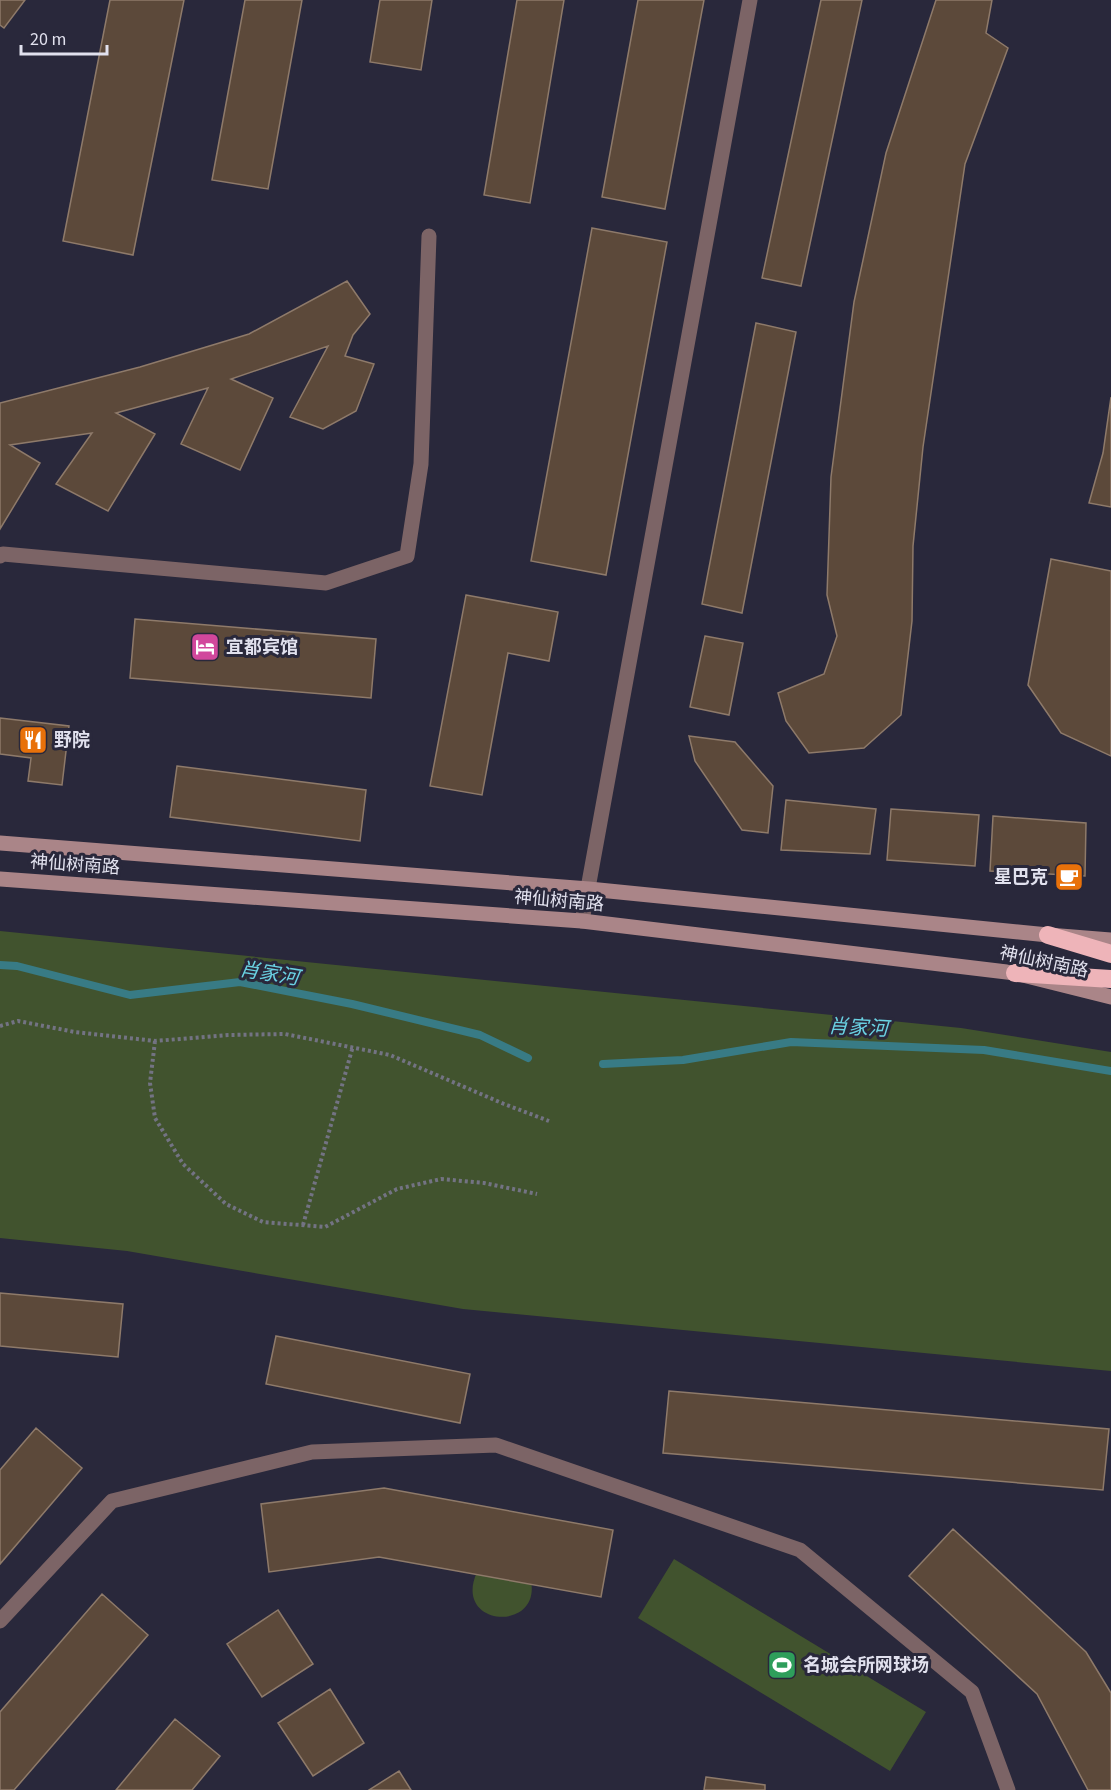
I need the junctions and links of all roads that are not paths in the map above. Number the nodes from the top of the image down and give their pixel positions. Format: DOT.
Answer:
graph roads {
  1 [pos="750,0"];
  2 [pos="429,236"];
  3 [pos="0,556"];
  4 [pos="0,843"];
  5 [pos="0,879"];
  6 [pos="589,889"];
  7 [pos="582,921"];
  8 [pos="1048,935"];
  9 [pos="1111,940"];
  10 [pos="1111,954"];
  11 [pos="1015,973"];
  12 [pos="1111,979"];
  13 [pos="1111,997"];
  14 [pos="0,1622"];
  15 [pos="1008,1790"];
  1 -- 6 [label="street"];
  2 -- 3 [label="street"];
  4 -- 6 [label="main road"];
  5 -- 7 [label="main road, 神仙树南路"];
  6 -- 7 [label="street"];
  6 -- 8 [label="main road"];
  7 -- 11 [label="main road, 神仙树南路"];
  8 -- 9 [label="main road"];
  8 -- 10 [label="highway"];
  11 -- 12 [label="highway"];
  11 -- 13 [label="main road, 神仙树南路"];
  14 -- 15 [label="street"];
}
